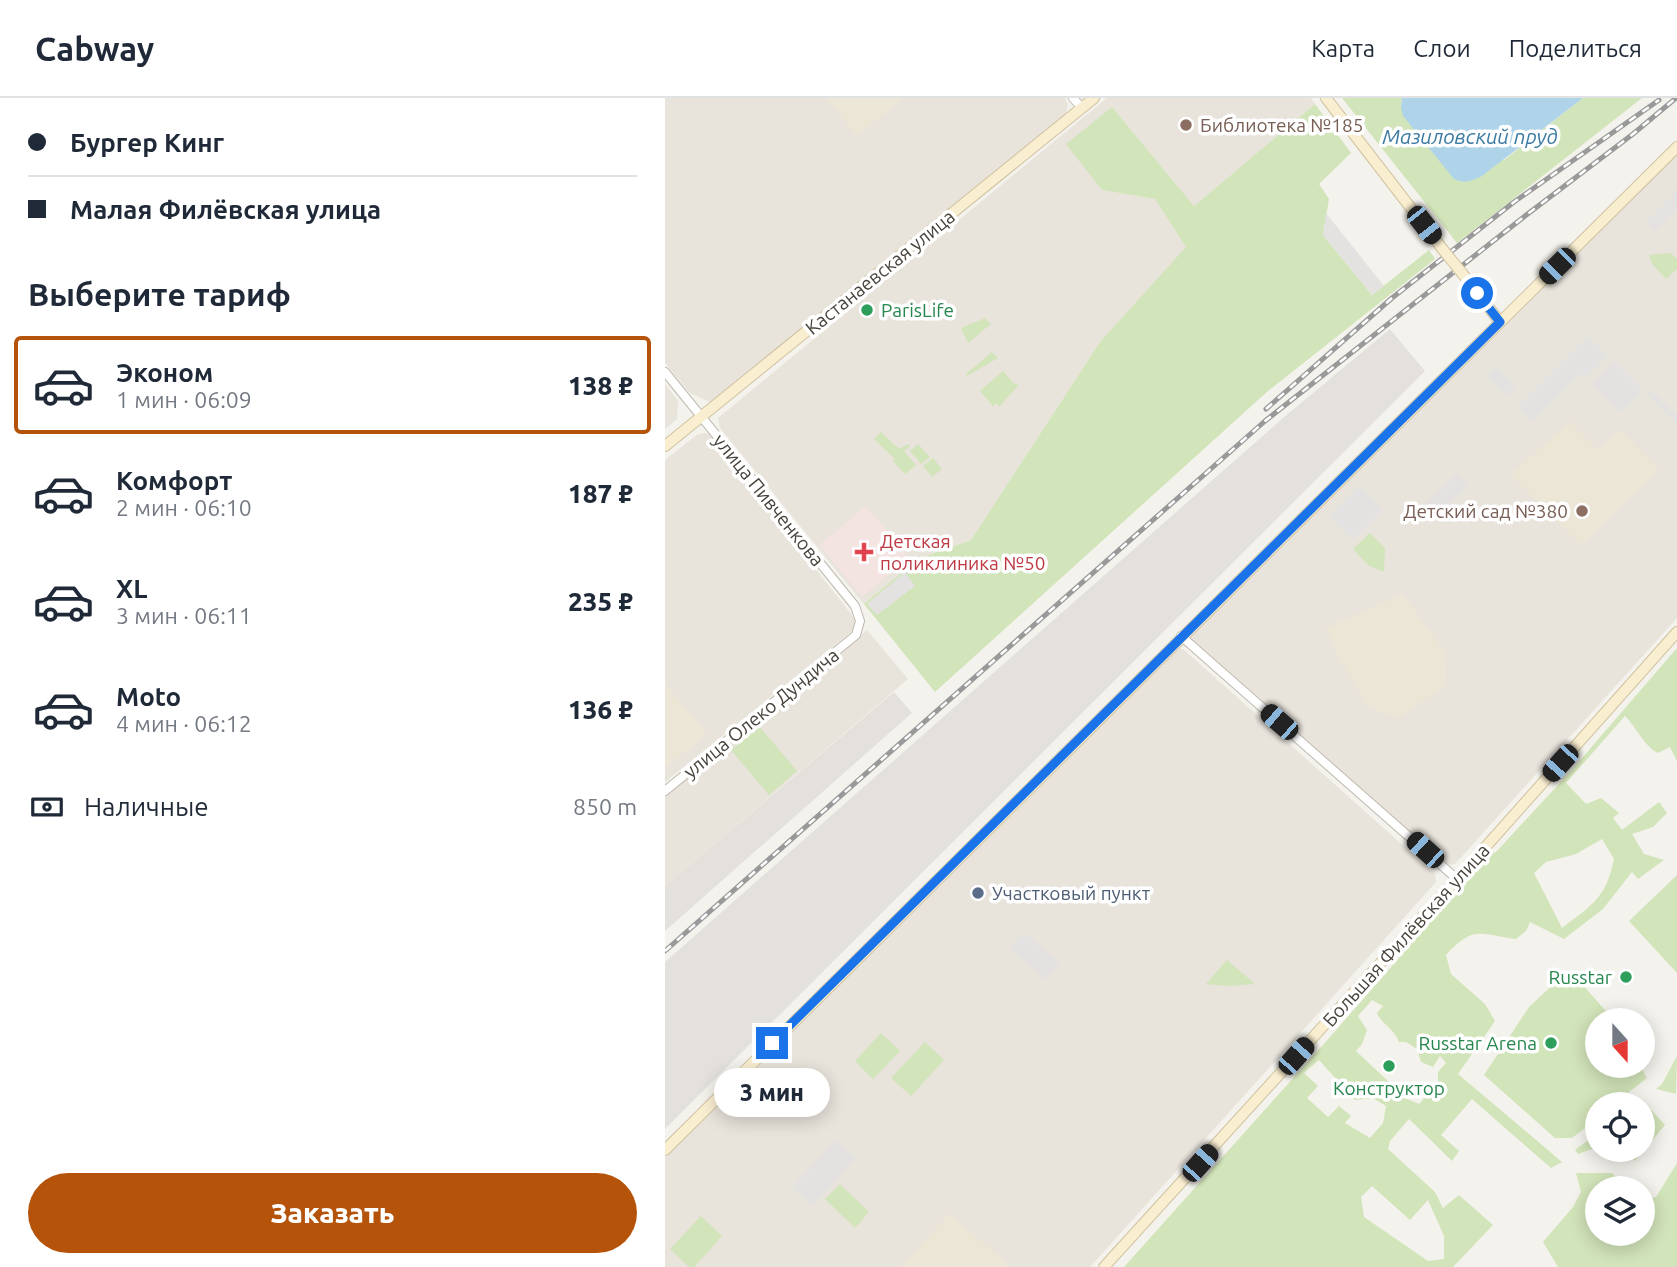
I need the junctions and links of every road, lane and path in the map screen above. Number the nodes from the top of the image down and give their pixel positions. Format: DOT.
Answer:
graph roads {
  1 [pos="1073,98"];
  2 [pos="1094,98"];
  3 [pos="1326,98"];
  4 [pos="1082,108"];
  5 [pos="1677,147"];
  6 [pos="1500,322"];
  7 [pos="665,372"];
  8 [pos="701,416"];
  9 [pos="665,446"];
  10 [pos="1677,632"];
  11 [pos="856,635"];
  12 [pos="1181,636"];
  13 [pos="665,791"];
  14 [pos="1457,879"];
  15 [pos="665,1150"];
  16 [pos="1104,1267"];
  1 -- 4 [label="street"];
  2 -- 4 [label="street, Кастанаевская улица"];
  3 -- 6 [label="street, bridge"];
  4 -- 8 [label="street, Кастанаевская улица"];
  5 -- 6 [label="street"];
  6 -- 12 [label="street"];
  7 -- 8 [label="street, улица Пивченкова"];
  8 -- 9 [label="street, Кастанаевская улица"];
  8 -- 11 [label="street, улица Пивченкова"];
  10 -- 14 [label="street, Большая Филёвская улица"];
  11 -- 13 [label="street, улица Олеко Дундича"];
  12 -- 14 [label="street"];
  12 -- 15 [label="street"];
  14 -- 16 [label="street, Большая Филёвская улица"];
}
